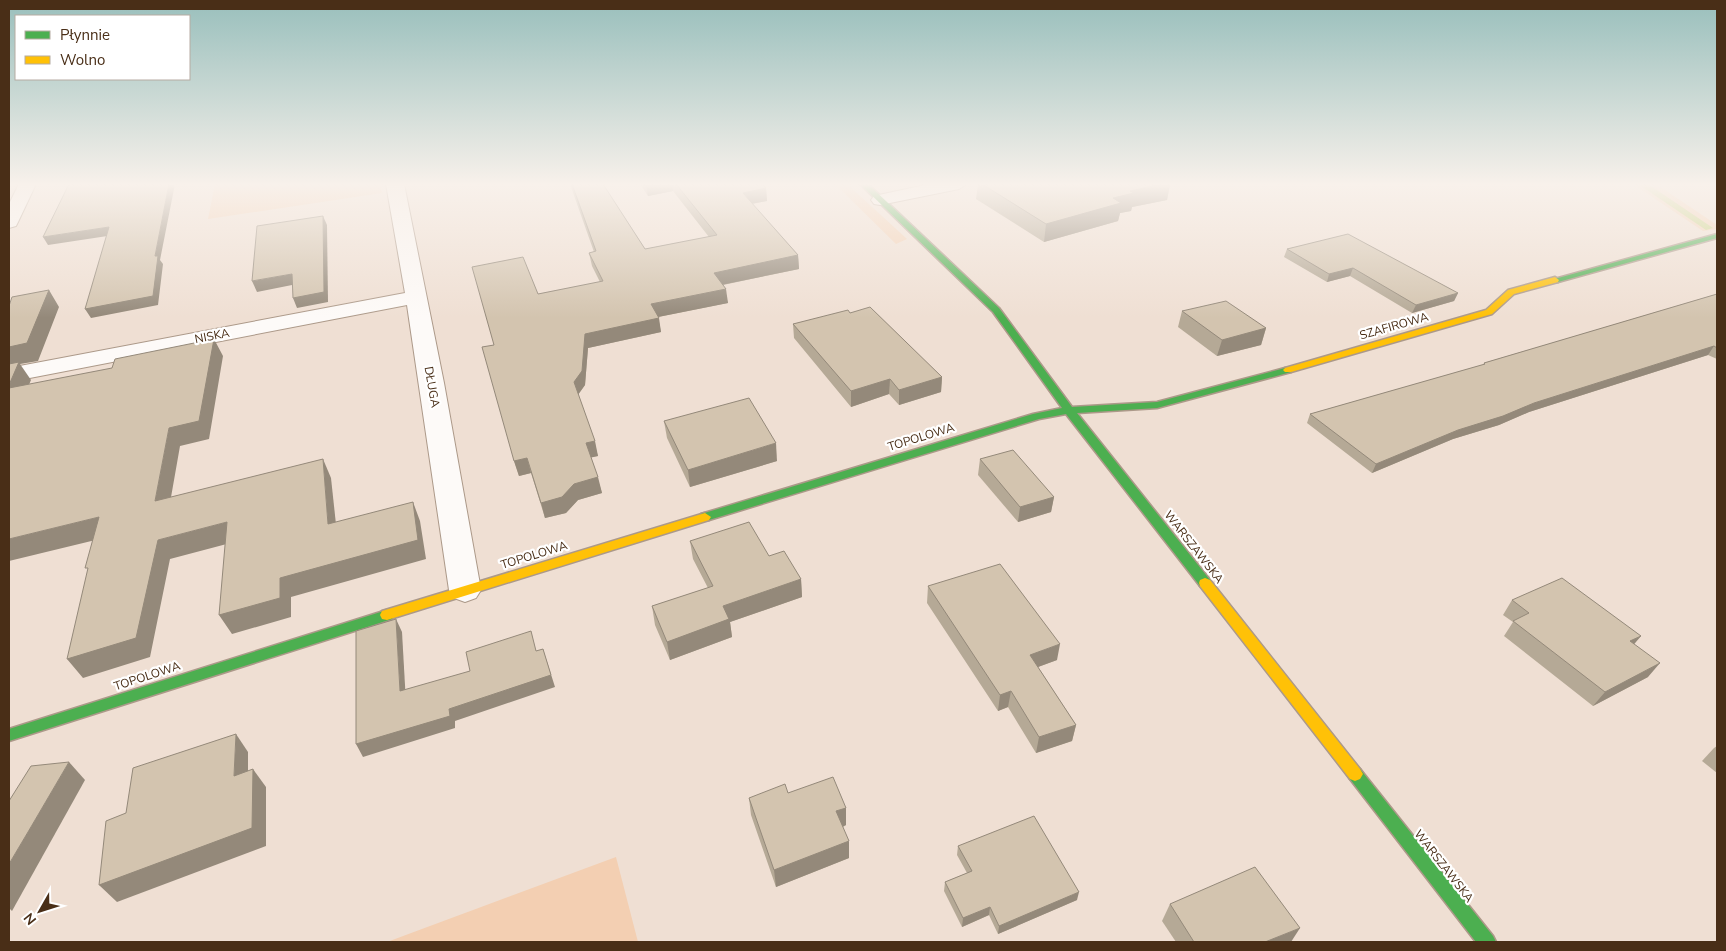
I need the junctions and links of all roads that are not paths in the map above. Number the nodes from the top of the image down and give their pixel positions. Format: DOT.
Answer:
graph roads {
  1 [pos="404,228"];
  2 [pos="910,228"];
  3 [pos="1717,236"];
  4 [pos="416,298"];
  5 [pos="9,375"];
  6 [pos="1069,410"];
  7 [pos="466,590"];
  8 [pos="9,735"];
  9 [pos="1487,942"];
  1 -- 4 [label="street, DŁUGA"];
  2 -- 6 [label="street, WARSZAWSKA"];
  3 -- 6 [label="street, SZAFIROWA"];
  4 -- 5 [label="street, NISKA"];
  4 -- 7 [label="street, DŁUGA"];
  6 -- 7 [label="street, TOPOLOWA"];
  6 -- 9 [label="street, WARSZAWSKA"];
  7 -- 8 [label="street, TOPOLOWA"];
}
